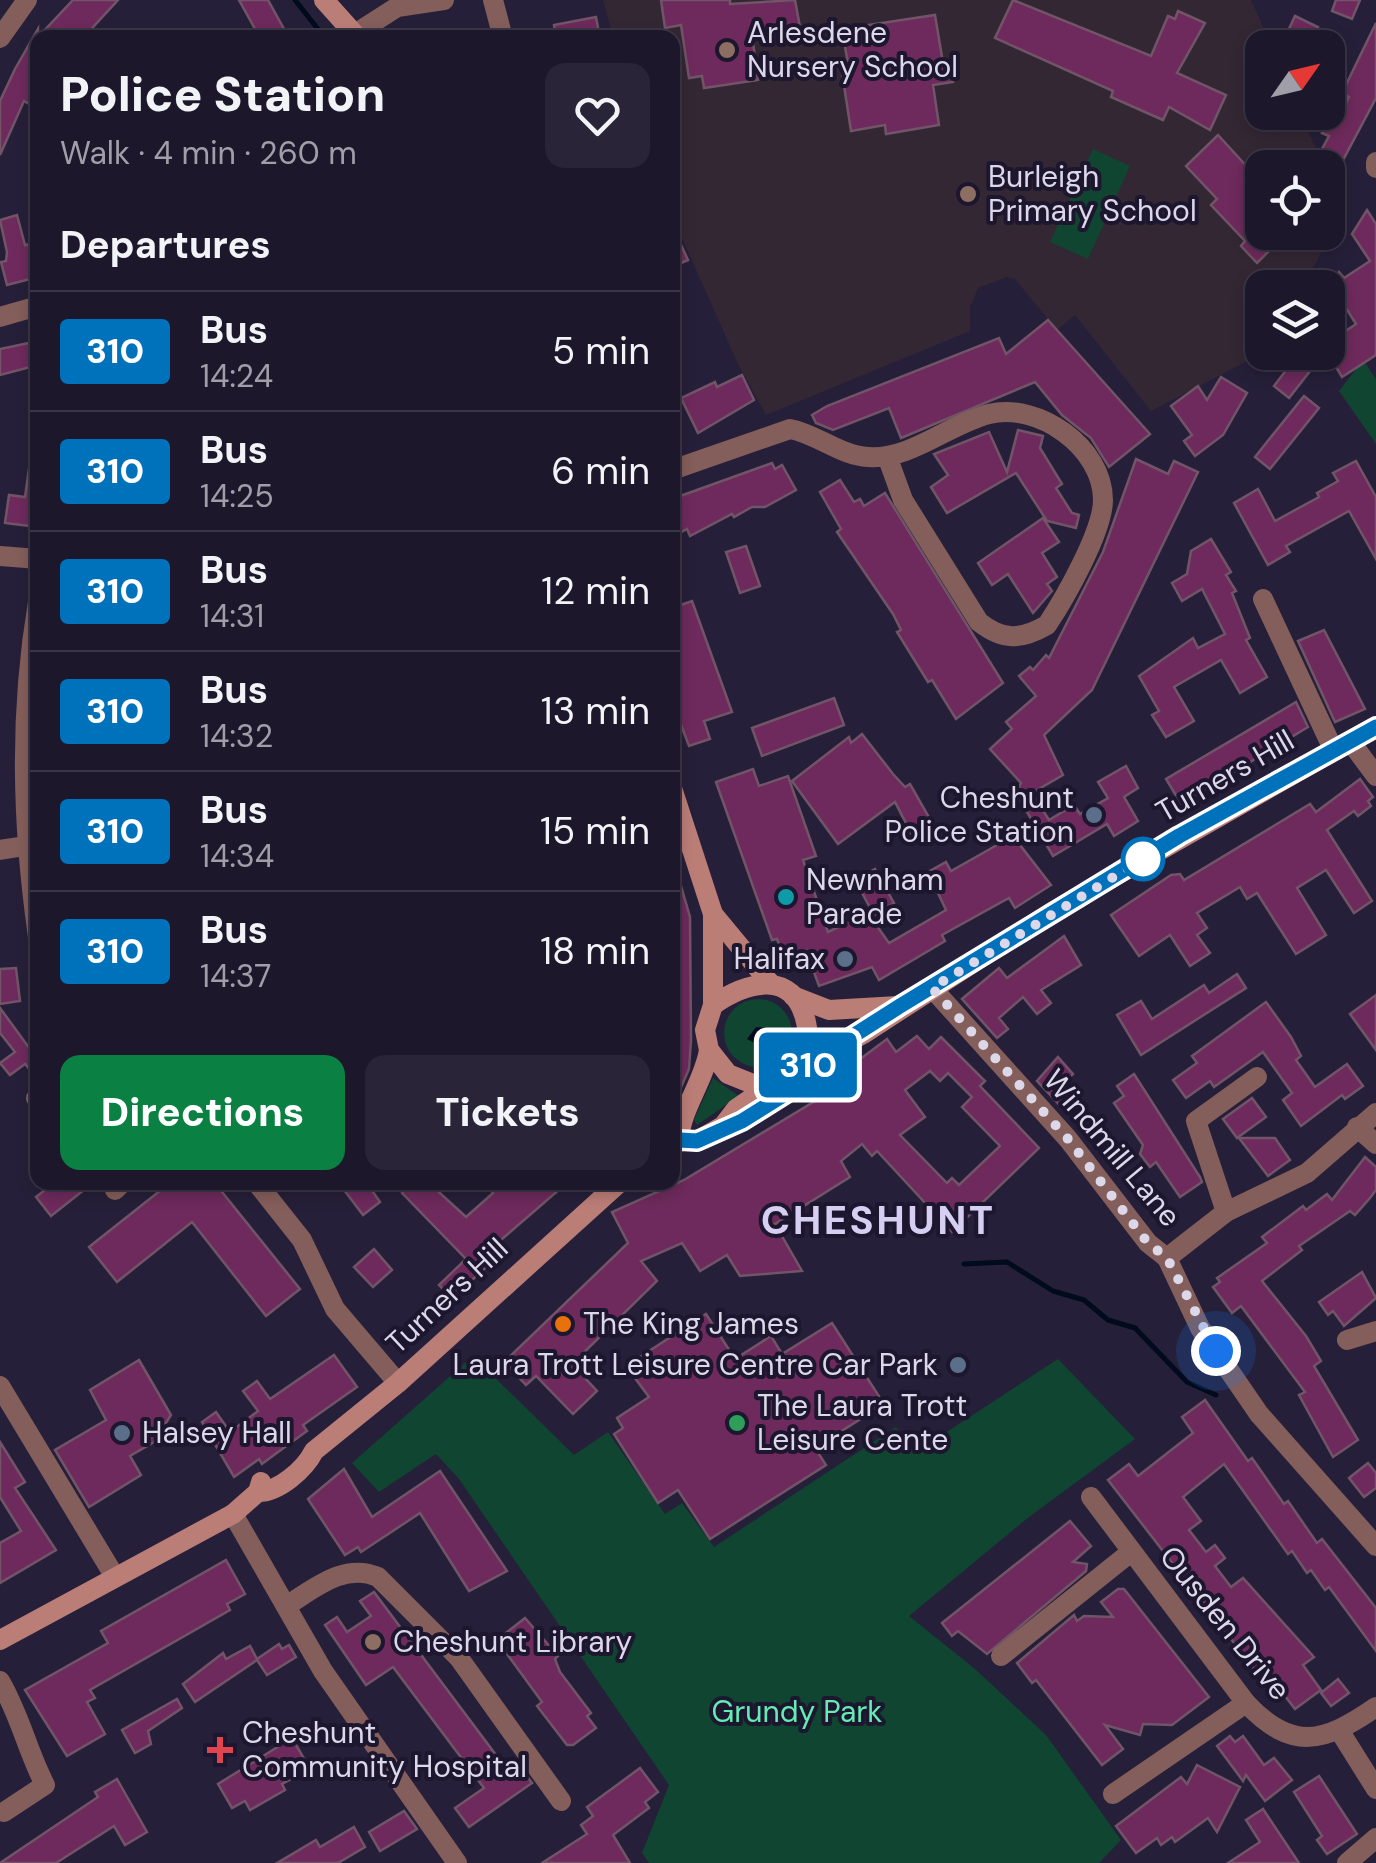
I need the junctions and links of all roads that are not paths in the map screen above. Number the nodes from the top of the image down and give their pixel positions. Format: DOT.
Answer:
graph roads {
  1 [pos="27,0"];
  2 [pos="324,0"];
  3 [pos="444,0"];
  4 [pos="494,0"];
  5 [pos="351,30"];
  6 [pos="364,30"];
  7 [pos="501,30"];
  8 [pos="0,38"];
  9 [pos="30,308"];
  10 [pos="0,317"];
  11 [pos="887,456"];
  12 [pos="680,467"];
  13 [pos="0,556"];
  14 [pos="30,558"];
  15 [pos="1263,599"];
  16 [pos="30,676"];
  17 [pos="1376,727"];
  18 [pos="1342,745"];
  19 [pos="1376,776"];
  20 [pos="680,812"];
  21 [pos="25,846"];
  22 [pos="0,850"];
  23 [pos="30,881"];
  24 [pos="714,914"];
  25 [pos="770,983"];
  26 [pos="932,988"];
  27 [pos="793,996"];
  28 [pos="713,1005"];
  29 [pos="900,1006"];
  30 [pos="708,1050"];
  31 [pos="801,1069"];
  32 [pos="1257,1077"];
  33 [pos="772,1084"];
  34 [pos="1376,1113"];
  35 [pos="680,1120"];
  36 [pos="1357,1127"];
  37 [pos="680,1139"];
  38 [pos="1376,1144"];
  39 [pos="262,1190"];
  40 [pos="611,1190"];
  41 [pos="1226,1212"];
  42 [pos="1167,1258"];
  43 [pos="1376,1332"];
  44 [pos="1347,1340"];
  45 [pos="398,1383"];
  46 [pos="0,1386"];
  47 [pos="1091,1497"];
  48 [pos="233,1514"];
  49 [pos="1373,1537"];
  50 [pos="1131,1552"];
  51 [pos="115,1577"];
  52 [pos="286,1606"];
  53 [pos="0,1640"];
  54 [pos="1001,1656"];
  55 [pos="0,1681"];
  56 [pos="1246,1703"];
  57 [pos="1376,1707"];
  58 [pos="1340,1730"];
  59 [pos="1376,1789"];
  60 [pos="1113,1794"];
  61 [pos="561,1801"];
  62 [pos="4,1812"];
  63 [pos="1376,1838"];
  64 [pos="458,1863"];
  65 [pos="1348,1863"];
  1 -- 8 [label="street"];
  2 -- 5 [label="main road"];
  3 -- 6 [label="street"];
  4 -- 7 [label="street"];
  9 -- 10 [label="street"];
  11 -- 11 [label="street"];
  11 -- 12 [label="street"];
  13 -- 14 [label="street"];
  15 -- 18 [label="street"];
  16 -- 21 [label="street"];
  17 -- 18 [label="main road, Turners Hill"];
  18 -- 19 [label="street"];
  18 -- 26 [label="main road, Turners Hill"];
  20 -- 24 [label="main road"];
  21 -- 22 [label="street"];
  21 -- 23 [label="street"];
  24 -- 25 [label="main road"];
  24 -- 28 [label="main road"];
  25 -- 27 [label="main road"];
  25 -- 28 [label="main road"];
  26 -- 29 [label="main road, Turners Hill"];
  26 -- 42 [label="street, Windmill Lane"];
  27 -- 29 [label="main road, Turners Hill"];
  27 -- 31 [label="main road"];
  28 -- 30 [label="main road"];
  29 -- 31 [label="main road, Turners Hill"];
  30 -- 33 [label="main road"];
  30 -- 35 [label="main road"];
  31 -- 33 [label="main road"];
  32 -- 41 [label="street"];
  33 -- 37 [label="main road"];
  34 -- 36 [label="street"];
  36 -- 38 [label="street"];
  36 -- 41 [label="street"];
  39 -- 45 [label="street"];
  40 -- 45 [label="main road, Turners Hill"];
  41 -- 42 [label="street"];
  42 -- 49 [label="street, Windmill Lane"];
  43 -- 44 [label="street"];
  45 -- 48 [label="main road, Turners Hill"];
  46 -- 51 [label="street"];
  47 -- 50 [label="street, Ousden Drive"];
  48 -- 51 [label="main road, Turners Hill"];
  48 -- 52 [label="street"];
  50 -- 54 [label="street"];
  50 -- 56 [label="street, Ousden Drive"];
  51 -- 53 [label="main road, Turners Hill"];
  52 -- 61 [label="street"];
  52 -- 64 [label="street"];
  55 -- 62 [label="street"];
  56 -- 58 [label="street, Ousden Drive"];
  56 -- 60 [label="street"];
  57 -- 58 [label="street"];
  58 -- 59 [label="street"];
  63 -- 65 [label="street"];
}
